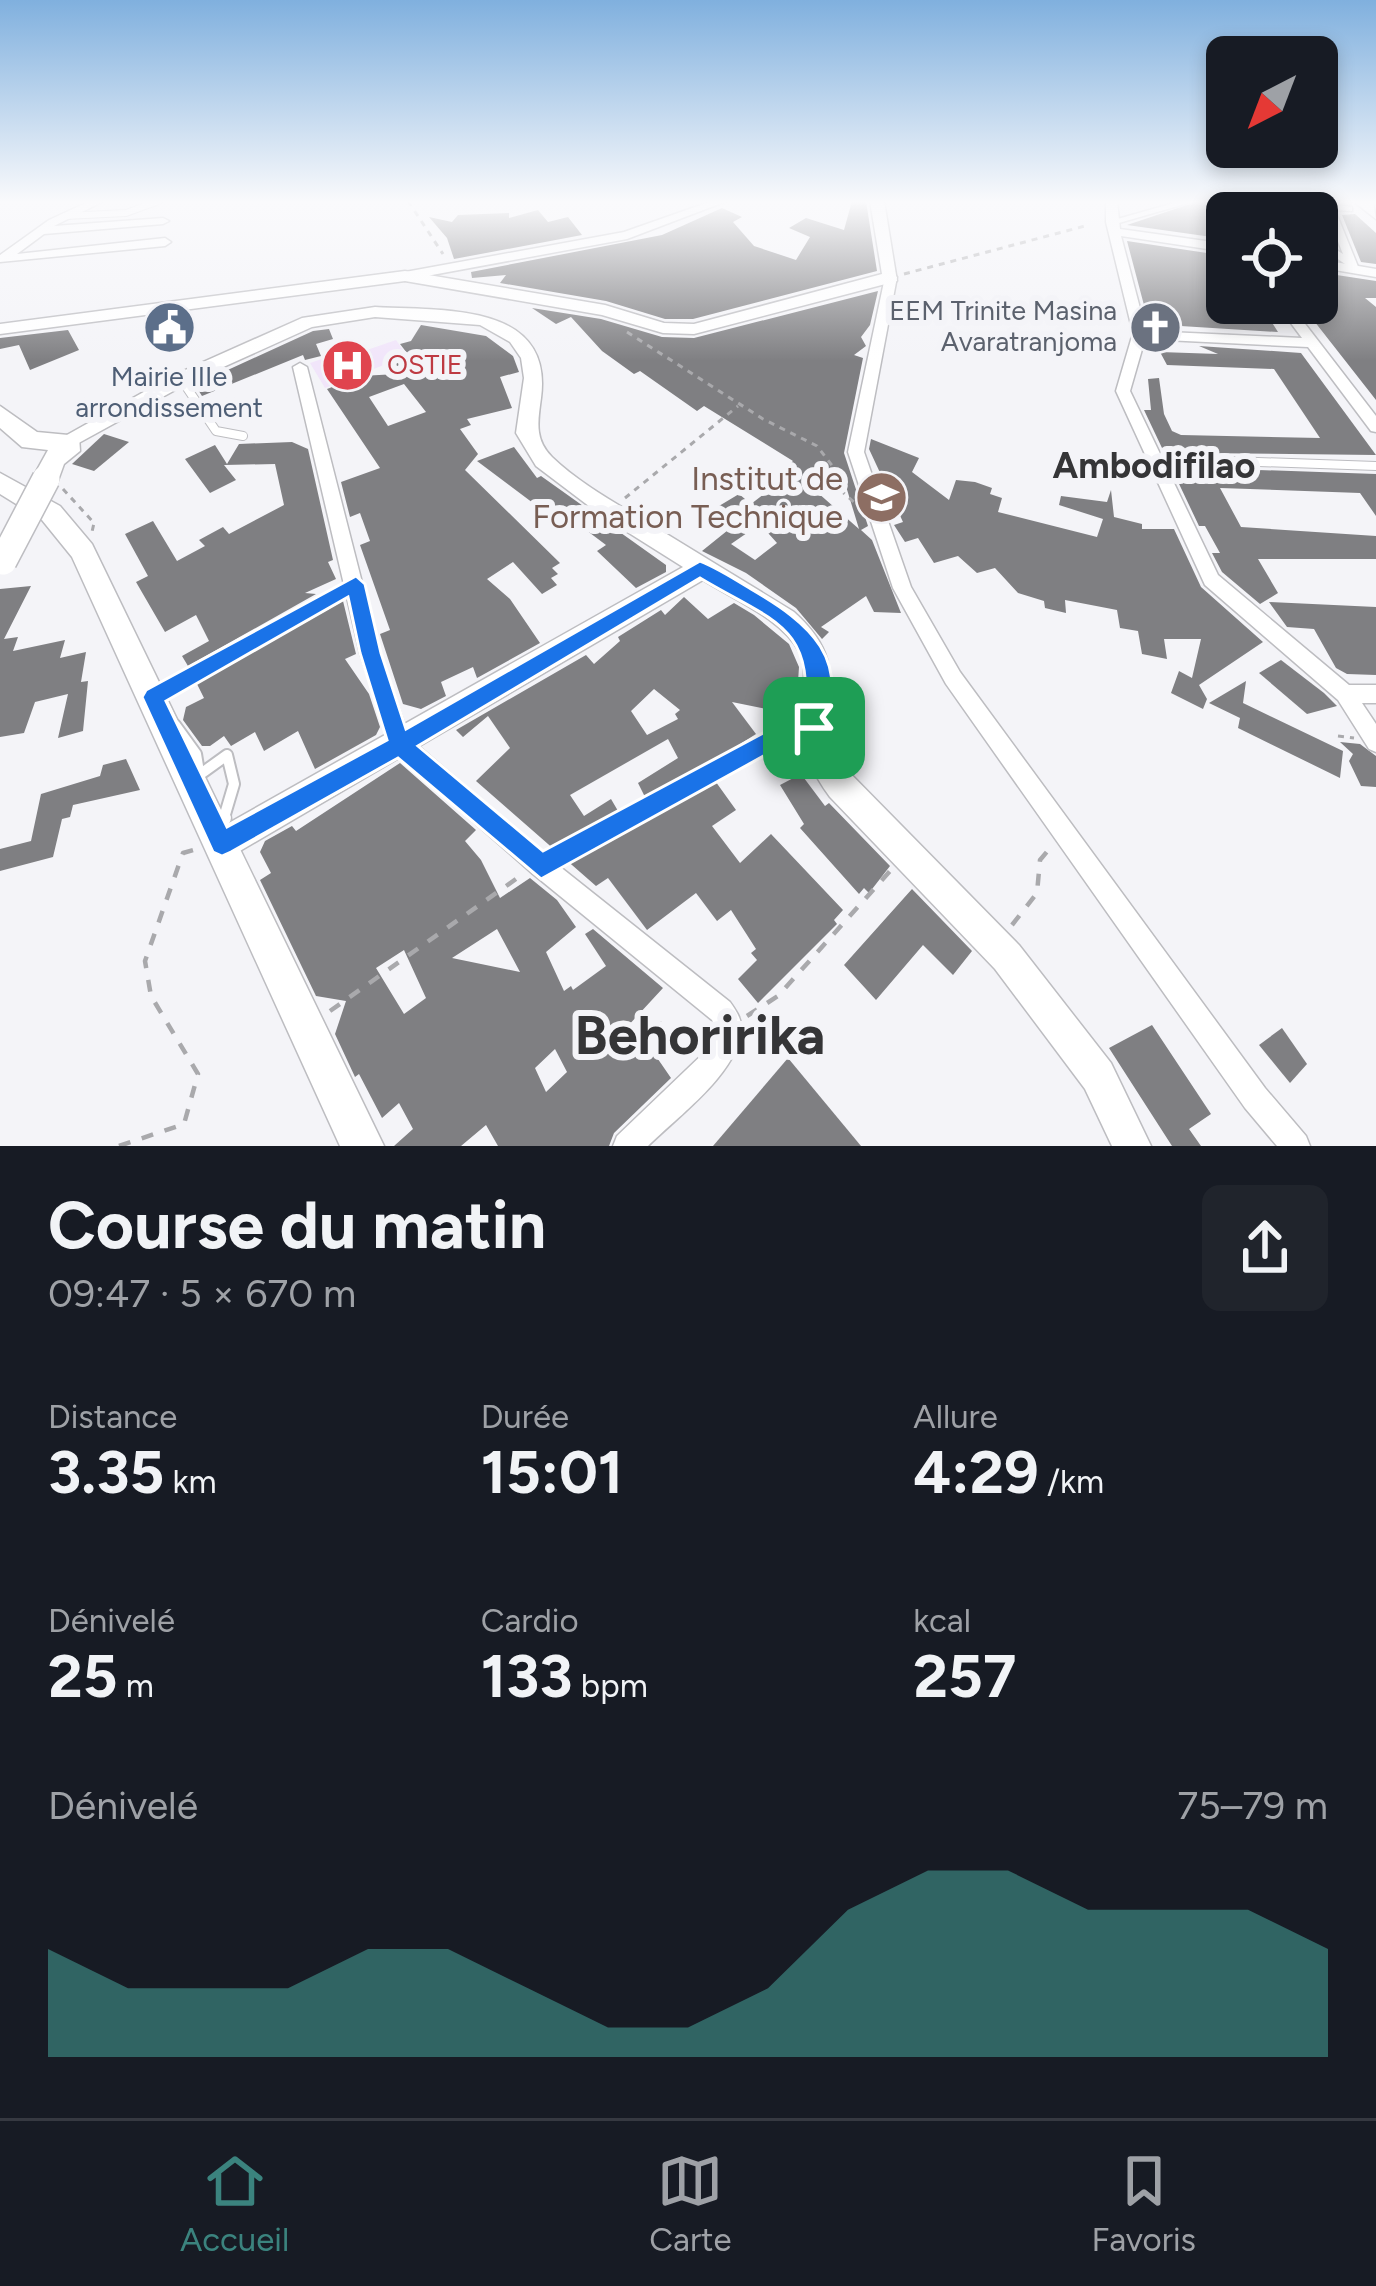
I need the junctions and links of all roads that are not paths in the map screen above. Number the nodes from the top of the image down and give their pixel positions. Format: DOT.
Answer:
graph roads {
  1 [pos="51,254"];
  2 [pos="520,254"];
  3 [pos="887,254"];
  4 [pos="1120,254"];
  5 [pos="1340,254"];
  6 [pos="1348,254"];
  7 [pos="1,260"];
  8 [pos="1338,266"];
  9 [pos="1354,269"];
  10 [pos="1376,273"];
  11 [pos="405,276"];
  12 [pos="891,278"];
  13 [pos="345,285"];
  14 [pos="320,316"];
  15 [pos="1298,324"];
  16 [pos="0,329"];
  17 [pos="1139,335"];
  18 [pos="1312,343"];
  19 [pos="300,367"];
  20 [pos="181,379"];
  21 [pos="0,414"];
  22 [pos="1376,427"];
  23 [pos="243,436"];
  24 [pos="52,456"];
  25 [pos="1203,460"];
  26 [pos="1376,466"];
  27 [pos="0,482"];
  28 [pos="2,564"];
  29 [pos="700,568"];
  30 [pos="356,584"];
  31 [pos="1345,694"];
  32 [pos="1376,694"];
  33 [pos="158,707"];
  34 [pos="1376,742"];
  35 [pos="400,745"];
  36 [pos="199,781"];
  37 [pos="220,838"];
  38 [pos="362,1146"];
  39 [pos="627,1146"];
  40 [pos="1132,1146"];
  41 [pos="1296,1146"];
  1 -- 7 [label="street"];
  2 -- 11 [label="street"];
  3 -- 12 [label="street"];
  4 -- 17 [label="street"];
  5 -- 9 [label="street"];
  6 -- 9 [label="street"];
  8 -- 9 [label="street"];
  9 -- 10 [label="street"];
  11 -- 12 [label="street"];
  11 -- 13 [label="street"];
  11 -- 14 [label="street"];
  12 -- 41 [label="street"];
  13 -- 14 [label="street"];
  13 -- 16 [label="street"];
  14 -- 20 [label="street"];
  14 -- 29 [label="street"];
  15 -- 18 [label="street"];
  17 -- 18 [label="street"];
  17 -- 31 [label="street"];
  18 -- 22 [label="street"];
  19 -- 30 [label="street"];
  20 -- 23 [label="lane"];
  20 -- 24 [label="street"];
  21 -- 24 [label="main road"];
  24 -- 28 [label="main road, bridge"];
  25 -- 26 [label="lane"];
  27 -- 33 [label="main road"];
  29 -- 35 [label="street"];
  29 -- 40 [label="street"];
  30 -- 33 [label="lane"];
  30 -- 35 [label="street"];
  31 -- 32 [label="street"];
  31 -- 34 [label="street"];
  33 -- 36 [label="main road"];
  35 -- 37 [label="street"];
  35 -- 39 [label="street"];
  36 -- 37 [label="main road"];
  36 -- 37 [label="lane"];
  37 -- 38 [label="main road"];
}
